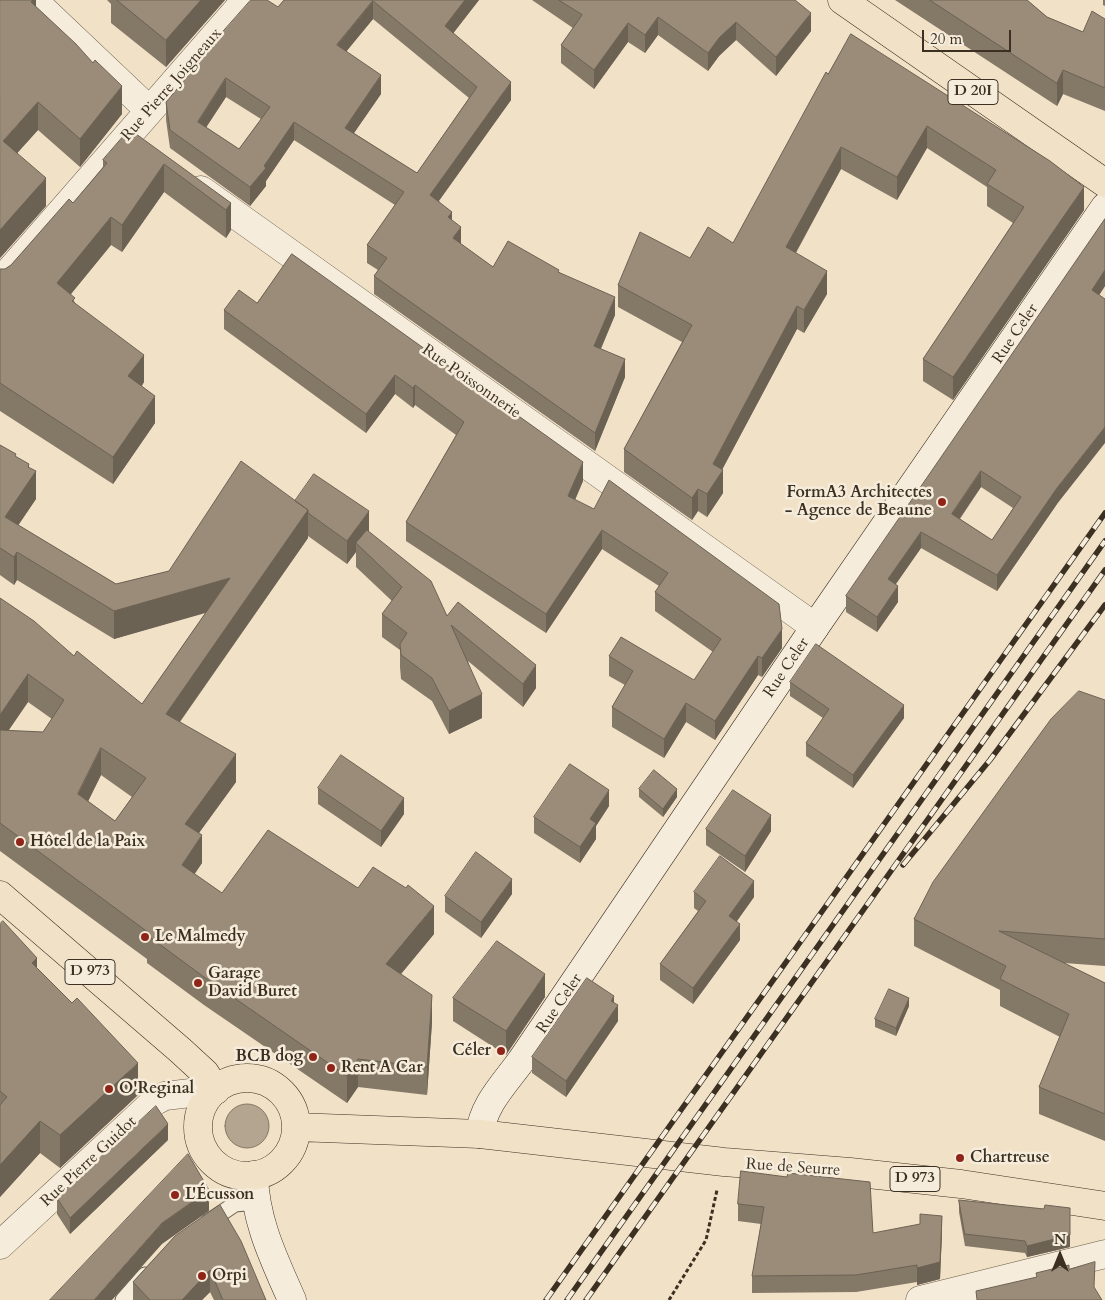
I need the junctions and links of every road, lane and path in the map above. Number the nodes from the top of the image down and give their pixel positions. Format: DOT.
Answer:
graph roads {
  1 [pos="34,0"];
  2 [pos="246,0"];
  3 [pos="842,0"];
  4 [pos="149,110"];
  5 [pos="185,178"];
  6 [pos="1105,183"];
  7 [pos="1105,207"];
  8 [pos="0,282"];
  9 [pos="815,626"];
  10 [pos="0,895"];
  11 [pos="216,1090"];
  12 [pos="296,1127"];
  13 [pos="480,1134"];
  14 [pos="724,1162"];
  15 [pos="255,1188"];
  16 [pos="1105,1206"];
  17 [pos="192,1233"];
  18 [pos="0,1245"];
  19 [pos="1105,1254"];
  20 [pos="156,1264"];
  21 [pos="123,1300"];
  22 [pos="292,1300"];
  23 [pos="669,1300"];
  24 [pos="920,1300"];
  1 -- 4 [label="street"];
  2 -- 4 [label="street, Rue Pierre Joigneaux"];
  3 -- 6 [label="main road, D 20I"];
  4 -- 8 [label="street, Rue Pierre Joigneaux"];
  5 -- 9 [label="street, Rue Poissonnerie"];
  7 -- 9 [label="street, Rue Celer"];
  9 -- 13 [label="street, Rue Celer"];
  10 -- 11 [label="main road, D 973"];
  11 -- 12 [label="main road"];
  11 -- 15 [label="main road"];
  11 -- 18 [label="street, Rue Pierre Guidot"];
  12 -- 13 [label="main road, D 973"];
  12 -- 15 [label="main road"];
  13 -- 14 [label="main road, Rue de Seurre / D 973"];
  14 -- 16 [label="main road, Rue de Seurre / D 973"];
  14 -- 23 [label="path"];
  15 -- 17 [label="lane"];
  15 -- 22 [label="street"];
  19 -- 24 [label="street"];
  20 -- 21 [label="lane"];
}
